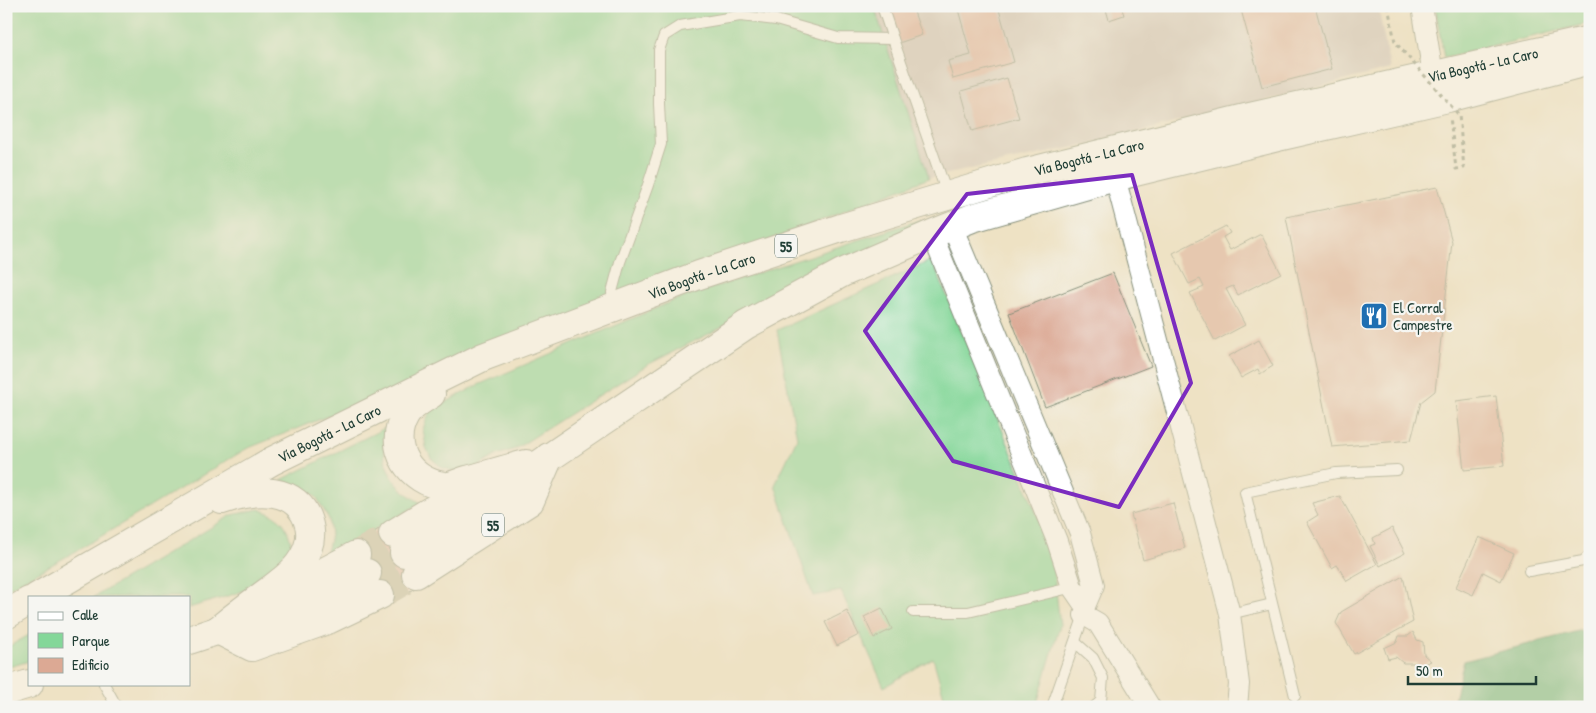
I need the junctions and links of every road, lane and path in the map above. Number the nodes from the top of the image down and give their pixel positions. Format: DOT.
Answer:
graph roads {
  1 [pos="882,6"];
  2 [pos="1388,6"];
  3 [pos="1422,6"];
  4 [pos="893,39"];
  5 [pos="1590,40"];
  6 [pos="1590,61"];
  7 [pos="1433,75"];
  8 [pos="1450,117"];
  9 [pos="1115,178"];
  10 [pos="948,195"];
  11 [pos="942,230"];
  12 [pos="614,309"];
  13 [pos="483,357"];
  14 [pos="549,457"];
  15 [pos="1398,470"];
  16 [pos="182,513"];
  17 [pos="1590,556"];
  18 [pos="1529,571"];
  19 [pos="368,574"];
  20 [pos="1072,587"];
  21 [pos="39,596"];
  22 [pos="28,603"];
  23 [pos="1272,604"];
  24 [pos="913,612"];
  25 [pos="6,614"];
  26 [pos="1230,614"];
  27 [pos="1084,615"];
  28 [pos="218,630"];
  29 [pos="190,640"];
  30 [pos="1075,642"];
  31 [pos="28,684"];
  32 [pos="105,686"];
  33 [pos="6,691"];
  34 [pos="1295,696"];
  35 [pos="116,707"];
  36 [pos="1052,707"];
  37 [pos="1094,707"];
  38 [pos="1150,707"];
  39 [pos="1237,707"];
  1 -- 4 [label="lane"];
  2 -- 8 [label="path, bridge"];
  3 -- 7 [label="street"];
  4 -- 10 [label="lane"];
  4 -- 12 [label="lane"];
  5 -- 7 [label="main road, Vía Bogotá - La Caro / 55"];
  6 -- 9 [label="main road, Vía Bogotá - La Caro / 55"];
  7 -- 10 [label="main road, Vía Bogotá - La Caro / 55"];
  9 -- 11 [label="main road, Vía Bogotá - La Caro / 55"];
  9 -- 26 [label="street"];
  10 -- 12 [label="main road, Vía Bogotá - La Caro / 55"];
  11 -- 14 [label="main road, Vía Bogotá - La Caro / 55"];
  11 -- 20 [label="street"];
  11 -- 20 [label="street"];
  12 -- 13 [label="main road, Vía Bogotá - La Caro / 55"];
  13 -- 14 [label="main road"];
  13 -- 16 [label="main road, Vía Bogotá - La Caro / 55"];
  14 -- 14 [label="main road, Vía Bogotá - La Caro / 55"];
  15 -- 23 [label="lane"];
  16 -- 21 [label="main road, Vía Bogotá - La Caro / 55"];
  16 -- 28 [label="main road"];
  17 -- 18 [label="lane"];
  19 -- 28 [label="main road"];
  20 -- 24 [label="lane"];
  22 -- 25 [label="main road"];
  23 -- 26 [label="lane"];
  23 -- 34 [label="lane"];
  26 -- 39 [label="street"];
  27 -- 30 [label="lane"];
  27 -- 38 [label="street"];
  28 -- 29 [label="main road"];
  30 -- 36 [label="lane"];
  30 -- 37 [label="lane"];
  31 -- 33 [label="main road"];
  32 -- 35 [label="lane"];
}
